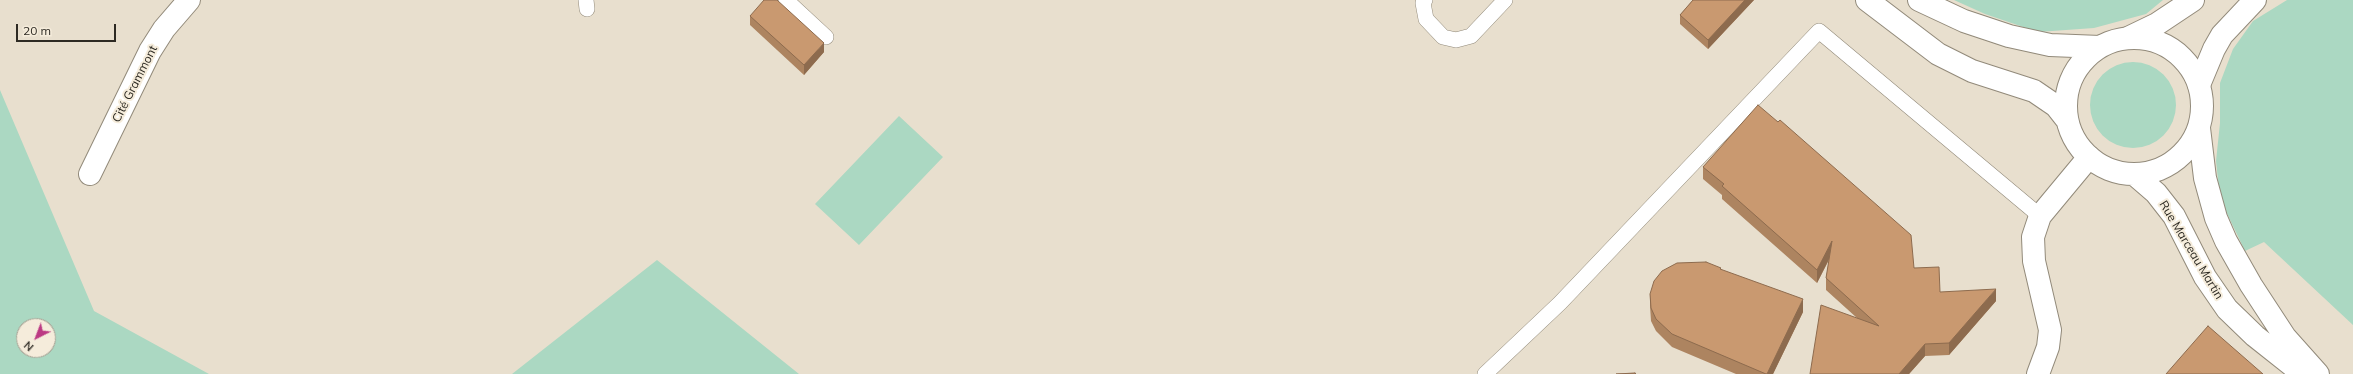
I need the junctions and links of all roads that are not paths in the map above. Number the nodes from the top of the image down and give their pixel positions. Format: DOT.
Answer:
graph roads {
  1 [pos="189,0"];
  2 [pos="786,0"];
  3 [pos="1424,0"];
  4 [pos="1505,0"];
  5 [pos="1867,0"];
  6 [pos="1919,0"];
  7 [pos="2193,0"];
  8 [pos="2254,0"];
  9 [pos="826,37"];
  10 [pos="2130,38"];
  11 [pos="2100,46"];
  12 [pos="2199,85"];
  13 [pos="2067,120"];
  14 [pos="2199,128"];
  15 [pos="2089,157"];
  16 [pos="90,174"];
  17 [pos="2134,174"];
  18 [pos="2040,216"];
  19 [pos="1485,374"];
  20 [pos="2038,374"];
  21 [pos="2303,374"];
  22 [pos="2318,374"];
  1 -- 16 [label="main road, Cité Grammont"];
  2 -- 9 [label="lane"];
  3 -- 4 [label="lane"];
  5 -- 13 [label="main road"];
  6 -- 11 [label="main road"];
  7 -- 10 [label="main road"];
  8 -- 12 [label="main road"];
  10 -- 11 [label="main road"];
  10 -- 12 [label="main road"];
  11 -- 13 [label="main road"];
  12 -- 14 [label="main road"];
  13 -- 15 [label="main road"];
  14 -- 17 [label="main road"];
  14 -- 22 [label="main road"];
  15 -- 17 [label="main road"];
  15 -- 18 [label="main road"];
  17 -- 21 [label="main road, Rue Marceau Martin"];
  18 -- 19 [label="lane"];
  18 -- 20 [label="main road"];
}
